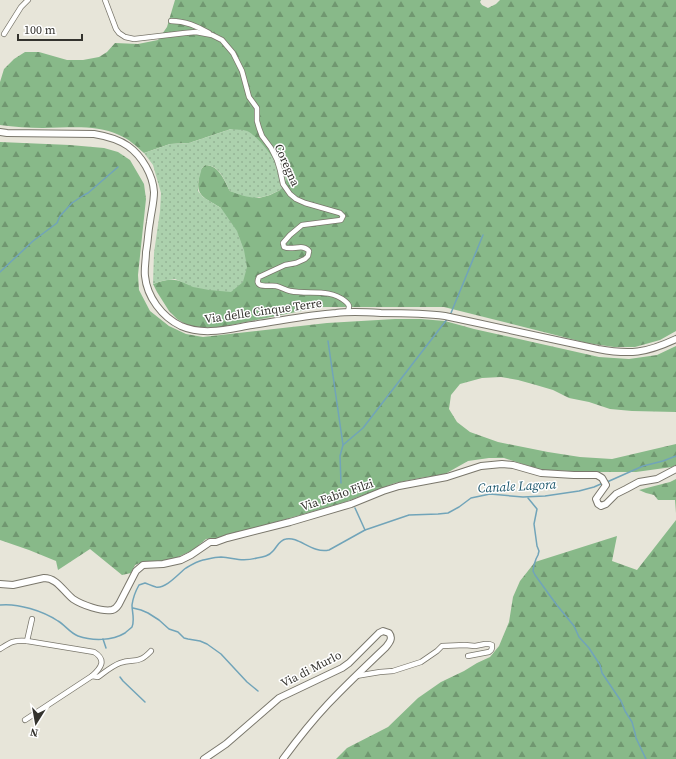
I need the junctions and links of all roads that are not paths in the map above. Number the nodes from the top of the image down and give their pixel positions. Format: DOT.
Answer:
graph roads {
  1 [pos="28,0"];
  2 [pos="105,0"];
  3 [pos="171,21"];
  4 [pos="4,34"];
  5 [pos="212,35"];
  6 [pos="0,132"];
  7 [pos="348,312"];
  8 [pos="676,339"];
  9 [pos="676,469"];
  10 [pos="0,584"];
  11 [pos="32,619"];
  12 [pos="27,641"];
  13 [pos="0,649"];
  14 [pos="151,651"];
  15 [pos="468,656"];
  16 [pos="92,676"];
  17 [pos="356,676"];
  18 [pos="25,720"];
  19 [pos="204,759"];
  20 [pos="283,759"];
  1 -- 4 [label="street"];
  2 -- 5 [label="street, Coregna"];
  3 -- 5 [label="street"];
  5 -- 7 [label="street, Coregna"];
  6 -- 7 [label="street, Via delle Cinque Terre"];
  7 -- 8 [label="street, Via delle Cinque Terre"];
  9 -- 10 [label="street, Via Fabio Filzi"];
  11 -- 12 [label="street"];
  12 -- 13 [label="street"];
  12 -- 16 [label="street"];
  14 -- 16 [label="street"];
  15 -- 17 [label="street"];
  16 -- 18 [label="street"];
  17 -- 19 [label="street, Via di Murlo"];
  17 -- 20 [label="street, Via di Murlo"];
}
